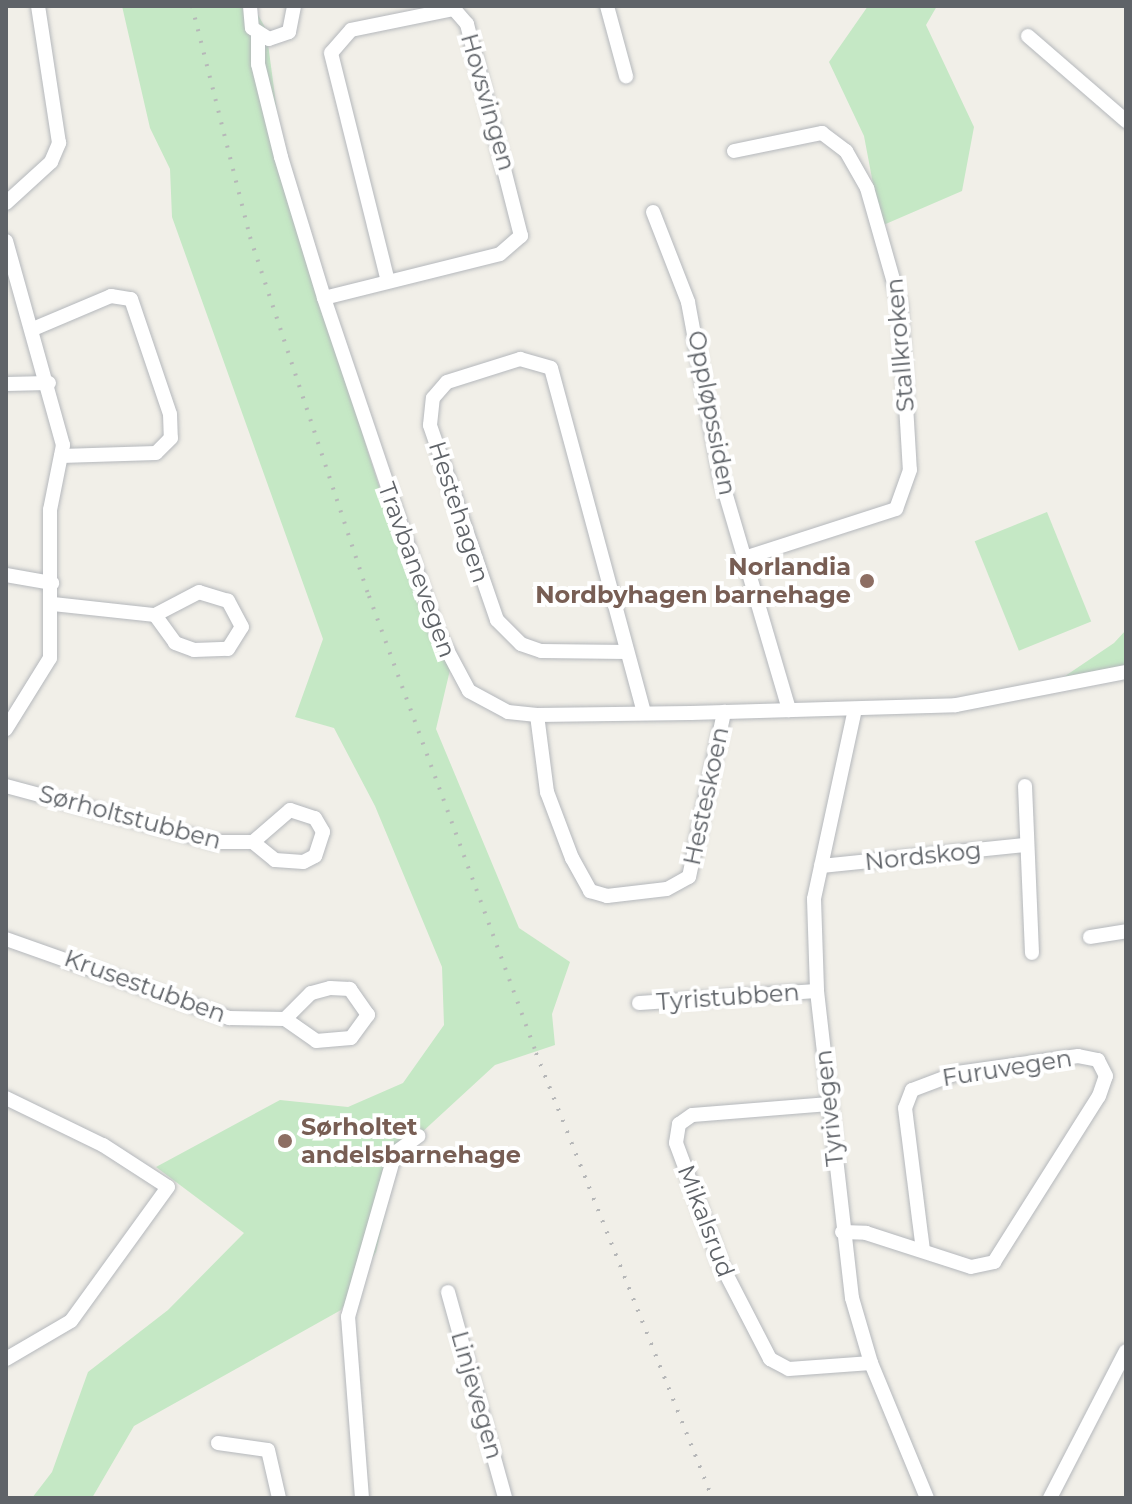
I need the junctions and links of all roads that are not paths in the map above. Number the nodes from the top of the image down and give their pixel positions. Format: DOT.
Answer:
graph roads {
  1 [pos="38,6"];
  2 [pos="250,6"];
  3 [pos="294,6"];
  4 [pos="607,6"];
  5 [pos="258,35"];
  6 [pos="1028,36"];
  7 [pos="626,76"];
  8 [pos="1126,121"];
  9 [pos="734,151"];
  10 [pos="6,203"];
  11 [pos="653,212"];
  12 [pos="6,241"];
  13 [pos="388,281"];
  14 [pos="324,298"];
  15 [pos="33,329"];
  16 [pos="49,383"];
  17 [pos="6,384"];
  18 [pos="61,456"];
  19 [pos="747,557"];
  20 [pos="6,575"];
  21 [pos="52,583"];
  22 [pos="53,604"];
  23 [pos="155,615"];
  24 [pos="627,652"];
  25 [pos="1126,672"];
  26 [pos="855,709"];
  27 [pos="789,710"];
  28 [pos="724,712"];
  29 [pos="644,713"];
  30 [pos="537,715"];
  31 [pos="6,729"];
  32 [pos="6,786"];
  33 [pos="1025,786"];
  34 [pos="253,842"];
  35 [pos="1025,845"];
  36 [pos="821,866"];
  37 [pos="1126,931"];
  38 [pos="1090,937"];
  39 [pos="6,939"];
  40 [pos="1032,953"];
  41 [pos="817,991"];
  42 [pos="639,1003"];
  43 [pos="285,1019"];
  44 [pos="6,1098"];
  45 [pos="829,1104"];
  46 [pos="418,1136"];
  47 [pos="842,1232"];
  48 [pos="923,1250"];
  49 [pos="448,1292"];
  50 [pos="1126,1351"];
  51 [pos="6,1359"];
  52 [pos="871,1363"];
  53 [pos="218,1443"];
  54 [pos="279,1498"];
  55 [pos="362,1498"];
  56 [pos="505,1498"];
  57 [pos="927,1498"];
  58 [pos="1050,1498"];
  1 -- 10 [label="street"];
  2 -- 5 [label="street, Travbanevegen"];
  3 -- 5 [label="street"];
  4 -- 7 [label="street"];
  5 -- 14 [label="street, Travbanevegen"];
  6 -- 8 [label="street"];
  9 -- 19 [label="street, Stallkroken"];
  11 -- 19 [label="street, Oppløpssiden"];
  12 -- 15 [label="street"];
  13 -- 13 [label="street, Hovsvingen"];
  13 -- 14 [label="street, Hovsvingen"];
  14 -- 30 [label="street, Travbanevegen"];
  15 -- 16 [label="street"];
  15 -- 18 [label="street"];
  16 -- 17 [label="street"];
  16 -- 18 [label="street"];
  18 -- 21 [label="street"];
  19 -- 27 [label="street, Oppløpssiden"];
  20 -- 21 [label="street"];
  21 -- 22 [label="street"];
  22 -- 23 [label="street"];
  22 -- 31 [label="street"];
  23 -- 23 [label="street"];
  24 -- 24 [label="street, Hestehagen"];
  24 -- 29 [label="street, Hestehagen"];
  25 -- 26 [label="street, Travbanevegen"];
  26 -- 27 [label="street, Travbanevegen"];
  26 -- 36 [label="street, Tyrivegen"];
  27 -- 28 [label="street, Travbanevegen"];
  28 -- 29 [label="street, Travbanevegen"];
  28 -- 30 [label="street, Hesteskoen"];
  29 -- 30 [label="street, Travbanevegen"];
  32 -- 34 [label="street, Sørholtstubben"];
  33 -- 35 [label="street"];
  34 -- 34 [label="street, Sørholtstubben"];
  35 -- 36 [label="street, Nordskog"];
  35 -- 40 [label="street"];
  36 -- 41 [label="street, Tyrivegen"];
  37 -- 38 [label="street"];
  39 -- 43 [label="street, Krusestubben"];
  41 -- 42 [label="street, Tyristubben"];
  41 -- 45 [label="street, Tyrivegen"];
  43 -- 43 [label="street"];
  44 -- 51 [label="street"];
  45 -- 47 [label="street, Tyrivegen"];
  45 -- 52 [label="street, Mikalsrud"];
  46 -- 55 [label="street"];
  47 -- 48 [label="street, Furuvegen"];
  47 -- 52 [label="street, Tyrivegen"];
  48 -- 48 [label="street, Furuvegen"];
  49 -- 56 [label="street, Linjevegen"];
  50 -- 58 [label="street"];
  52 -- 57 [label="street, Tyrivegen"];
  53 -- 54 [label="street"];
}
